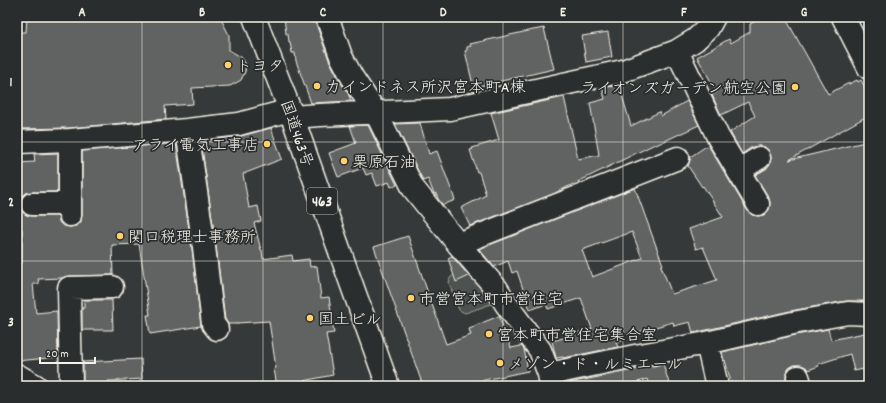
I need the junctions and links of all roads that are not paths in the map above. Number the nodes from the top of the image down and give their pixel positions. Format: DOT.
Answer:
graph roads {
  1 [pos="254,17"];
  2 [pos="327,17"];
  3 [pos="714,17"];
  4 [pos="843,17"];
  5 [pos="678,51"];
  6 [pos="869,68"];
  7 [pos="291,113"];
  8 [pos="376,113"];
  9 [pos="187,130"];
  10 [pos="70,140"];
  11 [pos="17,142"];
  12 [pos="678,158"];
  13 [pos="759,158"];
  14 [pos="738,171"];
  15 [pos="32,204"];
  16 [pos="758,204"];
  17 [pos="458,244"];
  18 [pos="112,286"];
  19 [pos="869,314"];
  20 [pos="217,329"];
  21 [pos="707,343"];
  22 [pos="17,375"];
  23 [pos="550,380"];
  24 [pos="36,386"];
  25 [pos="71,386"];
  26 [pos="388,386"];
  27 [pos="717,386"];
  1 -- 7 [label="main road, 国道463号 / 463"];
  2 -- 8 [label="main road"];
  3 -- 5 [label="main road"];
  4 -- 6 [label="main road"];
  5 -- 8 [label="main road"];
  5 -- 14 [label="main road"];
  7 -- 8 [label="main road"];
  7 -- 9 [label="main road"];
  7 -- 26 [label="main road, 国道463号 / 463"];
  8 -- 17 [label="main road"];
  9 -- 10 [label="main road"];
  9 -- 20 [label="main road"];
  10 -- 11 [label="main road"];
  10 -- 15 [label="main road"];
  12 -- 17 [label="main road"];
  13 -- 14 [label="main road"];
  14 -- 16 [label="main road"];
  17 -- 23 [label="main road"];
  18 -- 25 [label="main road"];
  19 -- 21 [label="main road"];
  21 -- 23 [label="main road"];
  21 -- 27 [label="main road"];
  22 -- 24 [label="main road"];
}
